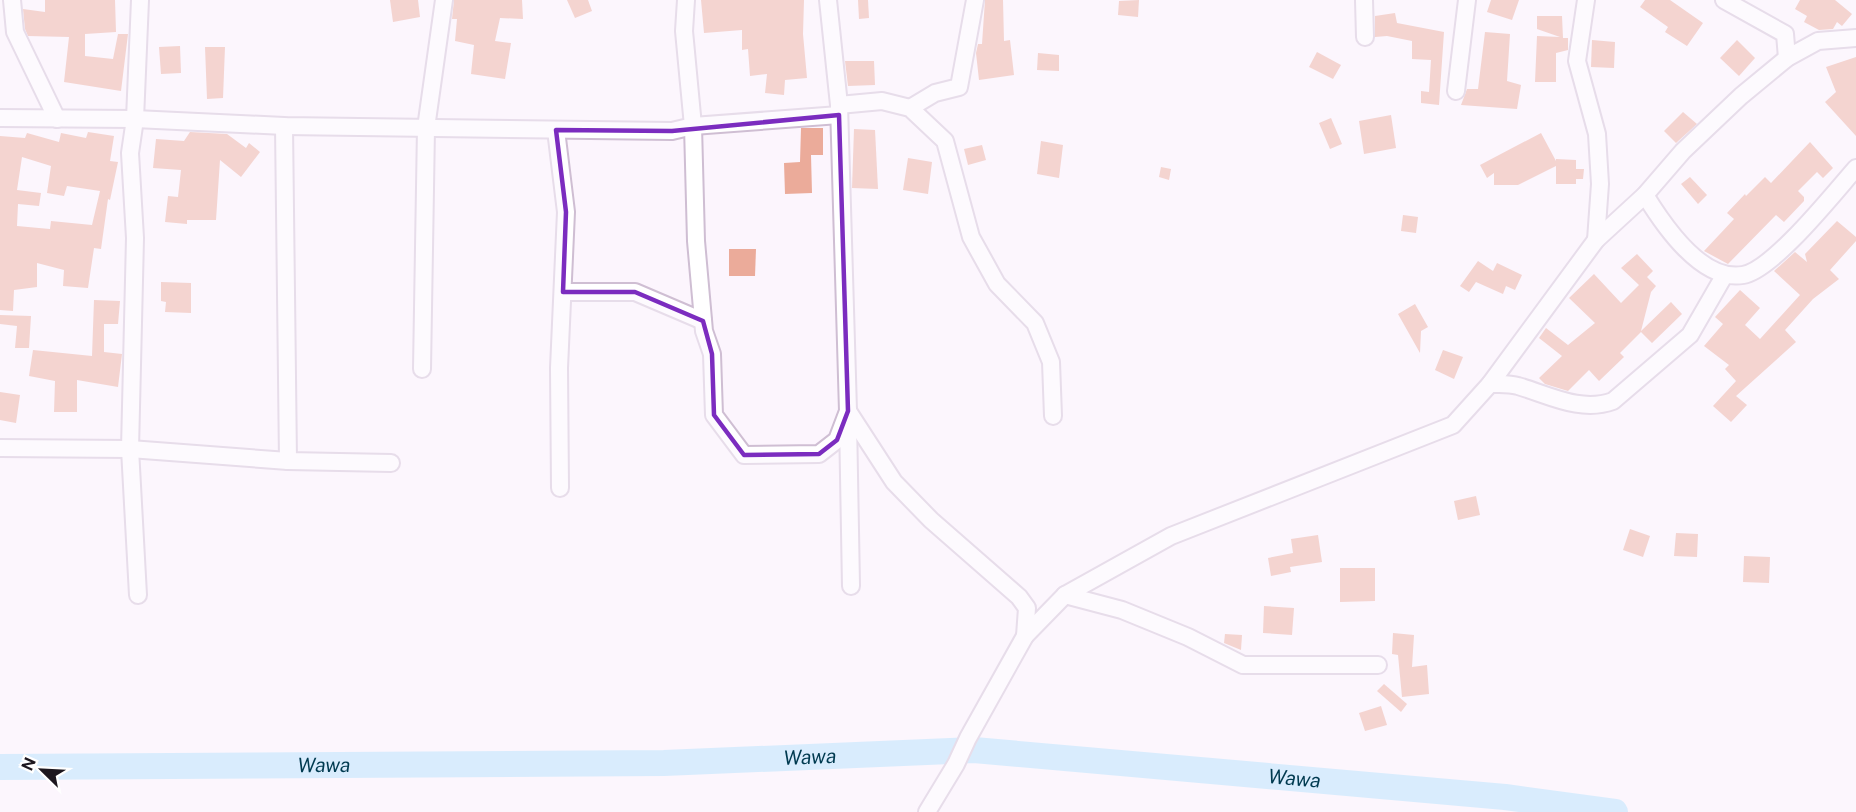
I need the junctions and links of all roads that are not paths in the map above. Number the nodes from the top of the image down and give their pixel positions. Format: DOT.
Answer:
graph roads {
  1 [pos="12,0"];
  2 [pos="140,0"];
  3 [pos="444,0"];
  4 [pos="686,0"];
  5 [pos="828,0"];
  6 [pos="975,0"];
  7 [pos="1364,0"];
  8 [pos="1467,0"];
  9 [pos="1586,0"];
  10 [pos="1724,0"];
  11 [pos="1785,34"];
  12 [pos="1365,37"];
  13 [pos="1856,38"];
  14 [pos="1818,41"];
  15 [pos="1788,58"];
  16 [pos="1456,91"];
  17 [pos="910,108"];
  18 [pos="839,110"];
  19 [pos="0,118"];
  20 [pos="57,118"];
  21 [pos="135,119"];
  22 [pos="284,126"];
  23 [pos="693,126"];
  24 [pos="426,128"];
  25 [pos="556,130"];
  26 [pos="1856,168"];
  27 [pos="1645,195"];
  28 [pos="1596,240"];
  29 [pos="1724,276"];
  30 [pos="563,292"];
  31 [pos="703,321"];
  32 [pos="422,369"];
  33 [pos="1490,384"];
  34 [pos="848,411"];
  35 [pos="1053,416"];
  36 [pos="0,448"];
  37 [pos="130,449"];
  38 [pos="288,461"];
  39 [pos="391,463"];
  40 [pos="560,488"];
  41 [pos="850,586"];
  42 [pos="138,595"];
  43 [pos="1065,595"];
  44 [pos="1025,636"];
  45 [pos="1378,665"];
  46 [pos="927,812"];
  1 -- 20 [label="street"];
  2 -- 21 [label="street"];
  3 -- 24 [label="street"];
  4 -- 23 [label="street"];
  5 -- 18 [label="street"];
  6 -- 17 [label="street"];
  7 -- 12 [label="street"];
  8 -- 16 [label="street"];
  9 -- 28 [label="street"];
  10 -- 11 [label="street"];
  11 -- 14 [label="street"];
  11 -- 15 [label="street"];
  13 -- 14 [label="street"];
  14 -- 15 [label="street"];
  15 -- 27 [label="street"];
  17 -- 18 [label="street"];
  17 -- 35 [label="street"];
  18 -- 23 [label="street"];
  18 -- 34 [label="street"];
  19 -- 20 [label="street"];
  20 -- 21 [label="street"];
  21 -- 22 [label="street"];
  21 -- 37 [label="street"];
  22 -- 24 [label="street"];
  22 -- 38 [label="street"];
  23 -- 25 [label="street"];
  23 -- 31 [label="street"];
  24 -- 25 [label="street"];
  24 -- 32 [label="street"];
  25 -- 30 [label="street"];
  26 -- 29 [label="street"];
  27 -- 28 [label="street"];
  27 -- 29 [label="street"];
  28 -- 33 [label="street"];
  29 -- 33 [label="street"];
  30 -- 31 [label="street"];
  30 -- 40 [label="street"];
  31 -- 34 [label="street"];
  33 -- 43 [label="street"];
  34 -- 41 [label="street"];
  34 -- 44 [label="street"];
  36 -- 37 [label="street"];
  37 -- 38 [label="street"];
  37 -- 42 [label="street"];
  38 -- 39 [label="street"];
  43 -- 44 [label="street"];
  43 -- 45 [label="street"];
  44 -- 46 [label="street"];
}
